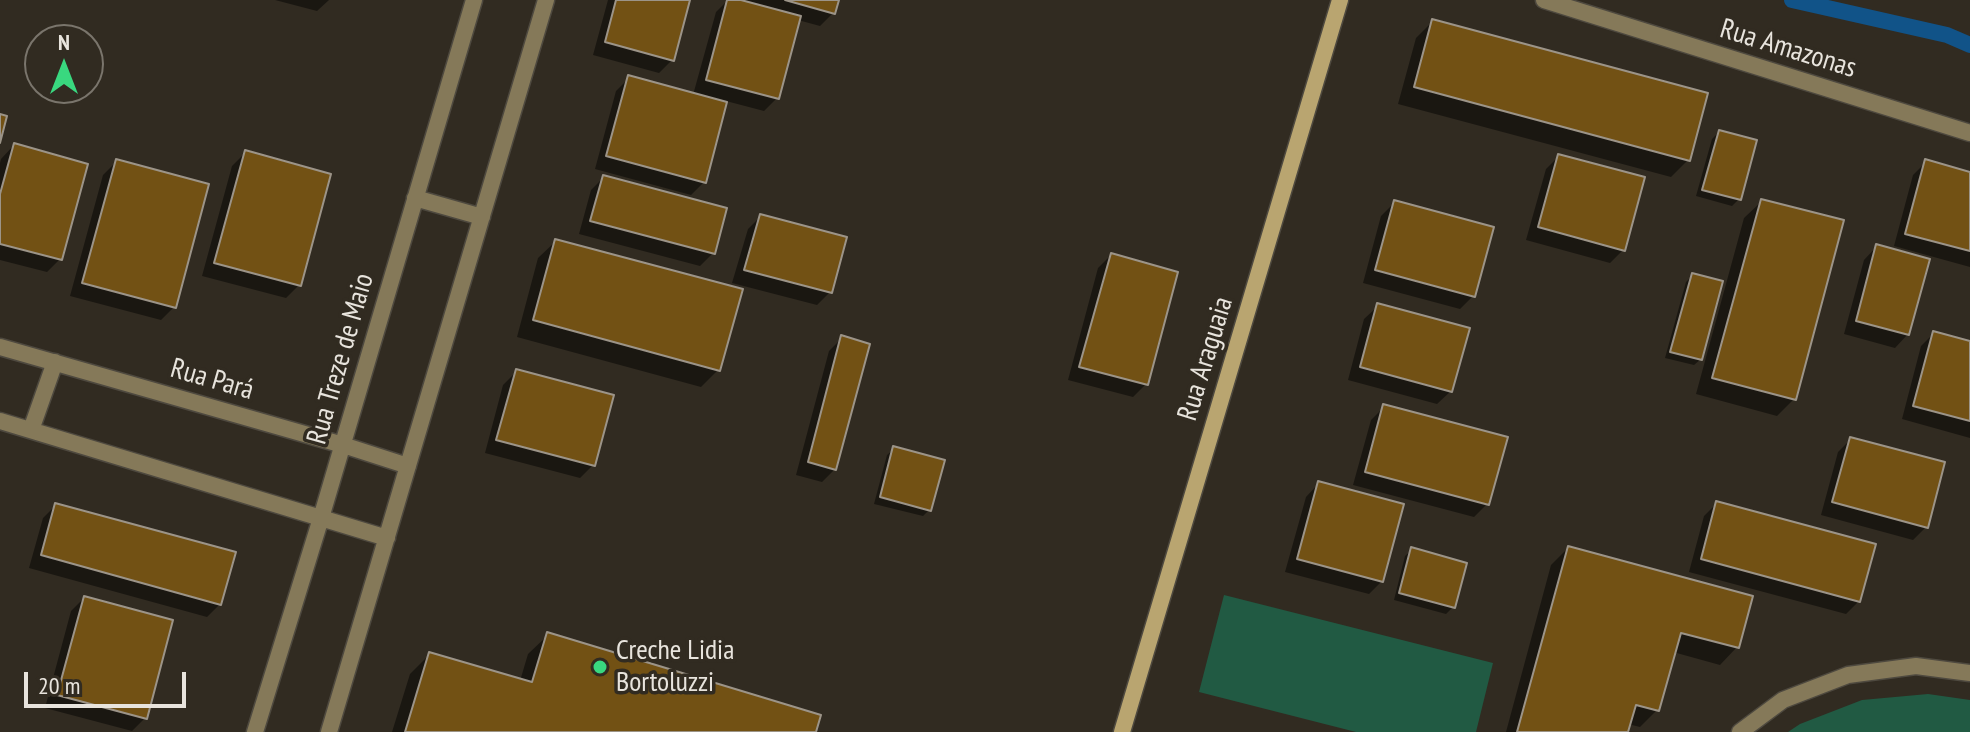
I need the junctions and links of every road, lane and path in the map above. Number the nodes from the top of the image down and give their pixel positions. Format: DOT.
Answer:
graph roads {
  1 [pos="474,0"];
  2 [pos="546,0"];
  3 [pos="1340,0"];
  4 [pos="1544,0"];
  5 [pos="1970,133"];
  6 [pos="415,198"];
  7 [pos="482,217"];
  8 [pos="0,347"];
  9 [pos="55,362"];
  10 [pos="0,421"];
  11 [pos="31,430"];
  12 [pos="343,445"];
  13 [pos="408,466"];
  14 [pos="321,518"];
  15 [pos="387,538"];
  16 [pos="1970,673"];
  17 [pos="1126,731"];
  18 [pos="255,732"];
  19 [pos="329,732"];
  20 [pos="1740,732"];
  1 -- 6 [label="street, Rua Treze de Maio"];
  2 -- 7 [label="street"];
  3 -- 17 [label="street, Rua Araguaia"];
  4 -- 5 [label="street, Rua Amazonas"];
  6 -- 7 [label="street"];
  6 -- 12 [label="street, Rua Treze de Maio"];
  7 -- 13 [label="street"];
  8 -- 9 [label="street, Rua Pará"];
  9 -- 11 [label="street"];
  9 -- 12 [label="street, Rua Pará"];
  10 -- 11 [label="street"];
  11 -- 14 [label="street"];
  12 -- 13 [label="street, Rua Pará"];
  12 -- 14 [label="street, Rua Treze de Maio"];
  13 -- 15 [label="street"];
  14 -- 15 [label="street"];
  14 -- 18 [label="street, Rua Treze de Maio"];
  15 -- 19 [label="street"];
  16 -- 20 [label="street"];
}
